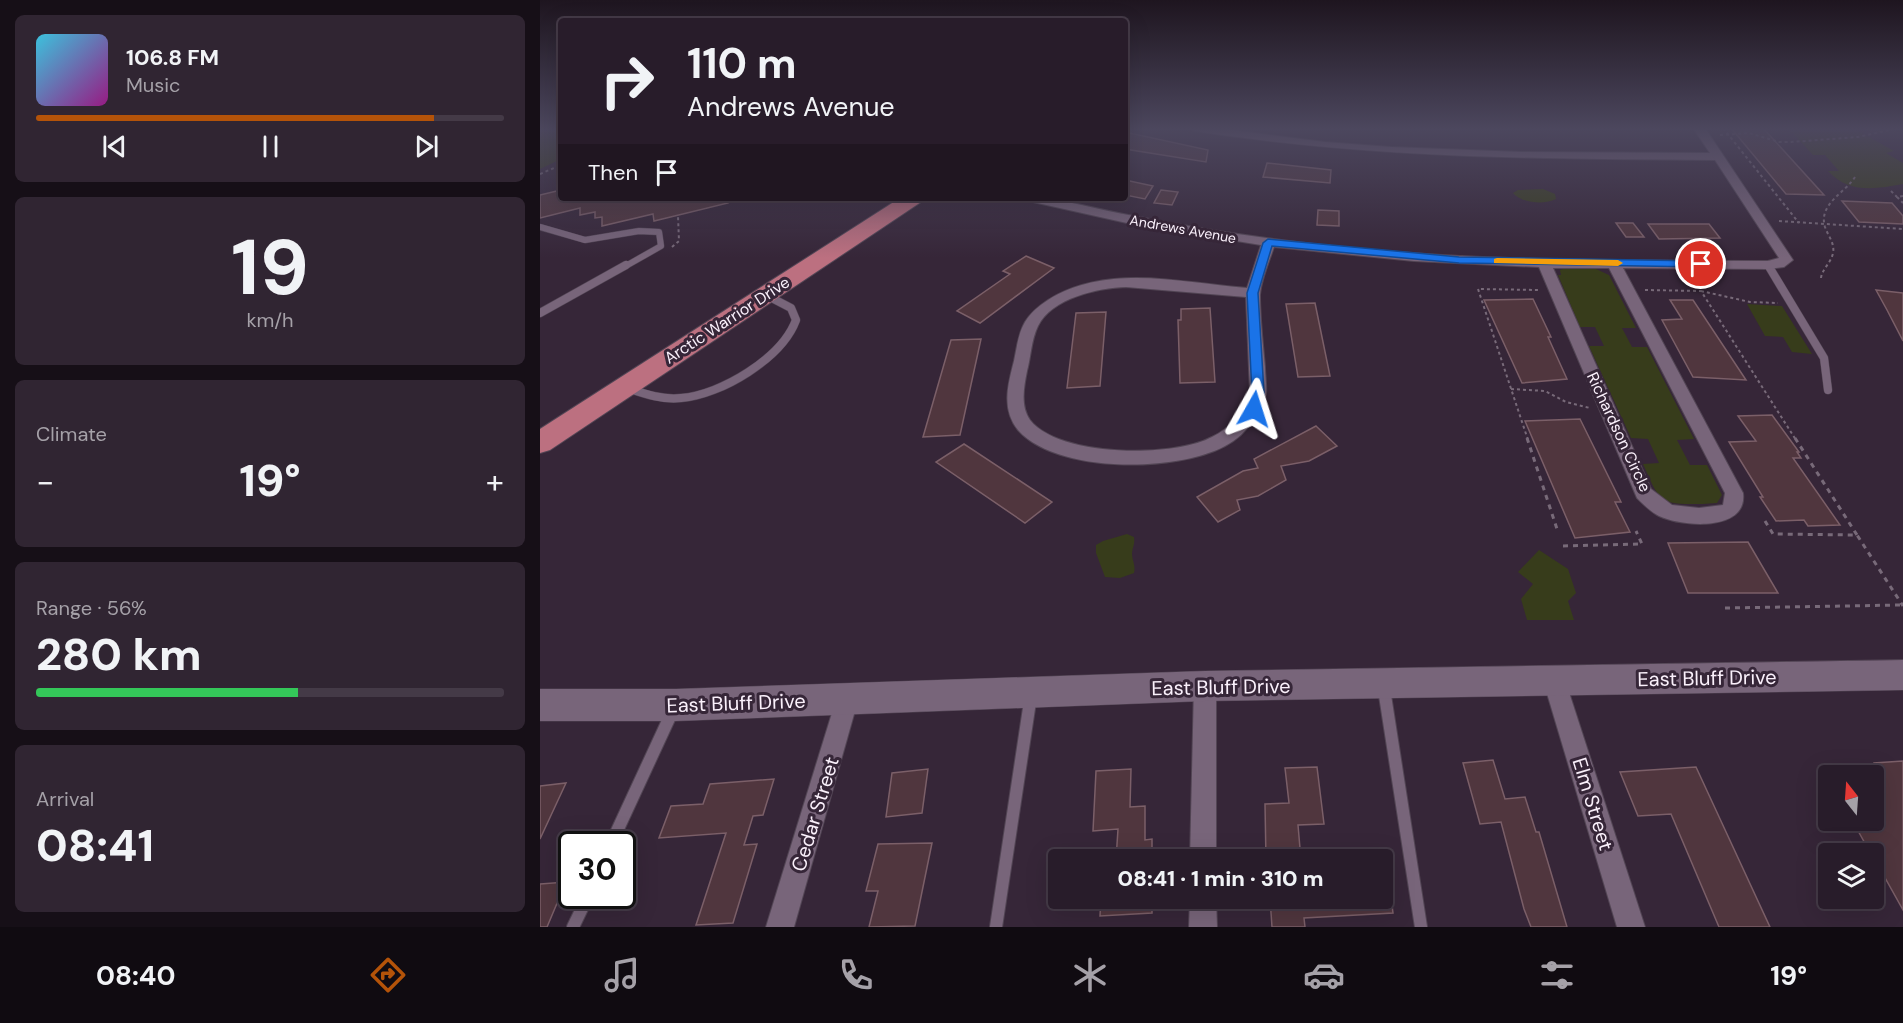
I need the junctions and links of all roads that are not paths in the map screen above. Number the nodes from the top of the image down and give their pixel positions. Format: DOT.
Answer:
graph roads {
  1 [pos="1730,171"];
  2 [pos="888,201"];
  3 [pos="909,201"];
  4 [pos="1047,201"];
  5 [pos="540,227"];
  6 [pos="1268,243"];
  7 [pos="1544,262"];
  8 [pos="1613,263"];
  9 [pos="1768,265"];
  10 [pos="1253,293"];
  11 [pos="766,295"];
  12 [pos="540,313"];
  13 [pos="625,387"];
  14 [pos="1828,390"];
  15 [pos="540,422"];
  16 [pos="540,443"];
  17 [pos="1903,675"];
  18 [pos="1554,680"];
  19 [pos="1383,683"];
  20 [pos="1205,686"];
  21 [pos="1031,693"];
  22 [pos="847,700"];
  23 [pos="540,705"];
  24 [pos="676,705"];
  25 [pos="617,831"];
  26 [pos="1203,849"];
  27 [pos="582,909"];
  28 [pos="1203,909"];
  29 [pos="573,927"];
  30 [pos="780,927"];
  31 [pos="996,927"];
  32 [pos="1203,927"];
  33 [pos="1421,927"];
  34 [pos="1631,927"];
  1 -- 9 [label="street"];
  2 -- 15 [label="main road, Arctic Warrior Drive"];
  3 -- 11 [label="main road, Arctic Warrior Drive"];
  4 -- 6 [label="street, Andrews Avenue"];
  5 -- 12 [label="lane"];
  6 -- 7 [label="street, Andrews Avenue"];
  6 -- 10 [label="street"];
  7 -- 8 [label="street, Andrews Avenue"];
  7 -- 8 [label="street, Richardson Circle"];
  8 -- 9 [label="street, Andrews Avenue"];
  9 -- 14 [label="lane"];
  10 -- 10 [label="street"];
  11 -- 13 [label="main road, Arctic Warrior Drive"];
  11 -- 13 [label="lane"];
  13 -- 16 [label="main road, Arctic Warrior Drive"];
  17 -- 18 [label="street, East Bluff Drive"];
  18 -- 19 [label="street, East Bluff Drive"];
  18 -- 34 [label="street, Elm Street"];
  19 -- 20 [label="street, East Bluff Drive"];
  19 -- 33 [label="lane"];
  20 -- 21 [label="street, East Bluff Drive"];
  20 -- 26 [label="street"];
  21 -- 22 [label="street, East Bluff Drive"];
  21 -- 31 [label="lane"];
  22 -- 24 [label="street, East Bluff Drive"];
  22 -- 30 [label="street, Cedar Street"];
  23 -- 24 [label="street, East Bluff Drive"];
  24 -- 25 [label="lane"];
  27 -- 29 [label="lane"];
  28 -- 32 [label="street"];
}
